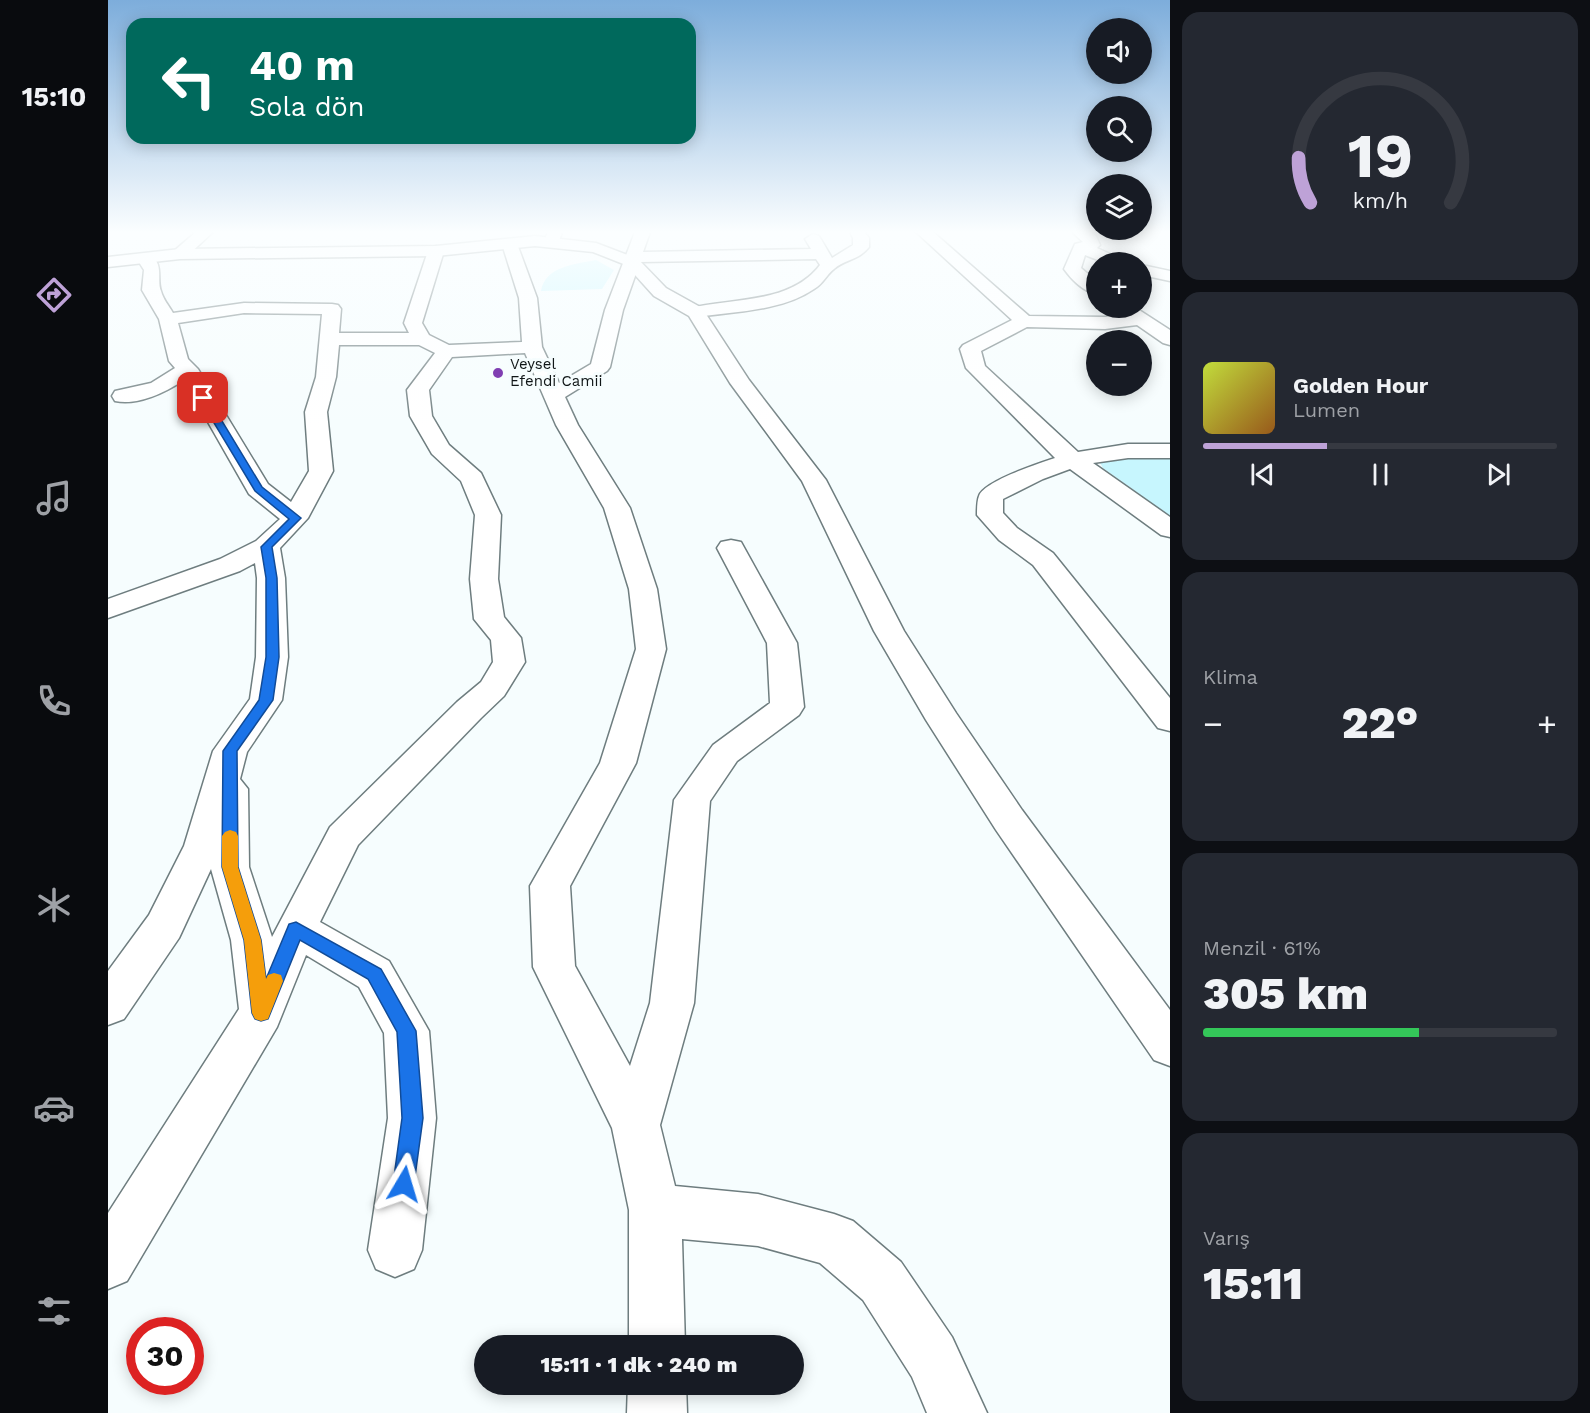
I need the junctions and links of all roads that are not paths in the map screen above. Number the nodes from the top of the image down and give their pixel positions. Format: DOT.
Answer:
graph roads {
  1 [pos="156,298"];
  2 [pos="421,298"];
  3 [pos="528,298"];
  4 [pos="618,298"];
  5 [pos="671,298"];
  6 [pos="771,298"];
  7 [pos="998,298"];
  8 [pos="696,312"];
  9 [pos="168,319"];
  10 [pos="1142,319"];
  11 [pos="1024,321"];
  12 [pos="328,339"];
  13 [pos="1170,339"];
  14 [pos="434,345"];
  15 [pos="532,347"];
  16 [pos="188,369"];
  17 [pos="555,394"];
  18 [pos="123,396"];
  19 [pos="1170,451"];
  20 [pos="1076,460"];
  21 [pos="295,518"];
  22 [pos="1170,529"];
  23 [pos="266,547"];
  24 [pos="731,548"];
  25 [pos="108,609"];
  26 [pos="1170,720"];
  27 [pos="230,751"];
  28 [pos="296,929"];
  29 [pos="108,1006"];
  30 [pos="261,1013"];
  31 [pos="1170,1047"];
  32 [pos="636,1125"];
  33 [pos="655,1210"];
  34 [pos="395,1250"];
  35 [pos="108,1262"];
  36 [pos="657,1335"];
  37 [pos="657,1395"];
  38 [pos="657,1413"];
  39 [pos="957,1413"];
  1 -- 9 [label="street"];
  2 -- 14 [label="street"];
  3 -- 15 [label="street"];
  4 -- 17 [label="street"];
  5 -- 8 [label="street"];
  6 -- 8 [label="street"];
  7 -- 11 [label="street"];
  8 -- 31 [label="street"];
  9 -- 12 [label="street"];
  9 -- 16 [label="street"];
  10 -- 11 [label="street"];
  10 -- 13 [label="street"];
  11 -- 20 [label="street"];
  12 -- 14 [label="street"];
  12 -- 21 [label="street"];
  14 -- 15 [label="street"];
  14 -- 28 [label="street"];
  15 -- 17 [label="street"];
  16 -- 18 [label="street"];
  16 -- 21 [label="street"];
  17 -- 32 [label="street"];
  19 -- 20 [label="street"];
  20 -- 22 [label="street"];
  20 -- 26 [label="street"];
  21 -- 23 [label="street"];
  23 -- 25 [label="street"];
  23 -- 27 [label="street"];
  24 -- 32 [label="street"];
  27 -- 29 [label="street"];
  27 -- 30 [label="street"];
  28 -- 30 [label="street"];
  28 -- 34 [label="street"];
  30 -- 35 [label="street"];
  32 -- 33 [label="street"];
  33 -- 36 [label="street"];
  33 -- 39 [label="street"];
  37 -- 38 [label="street"];
}
